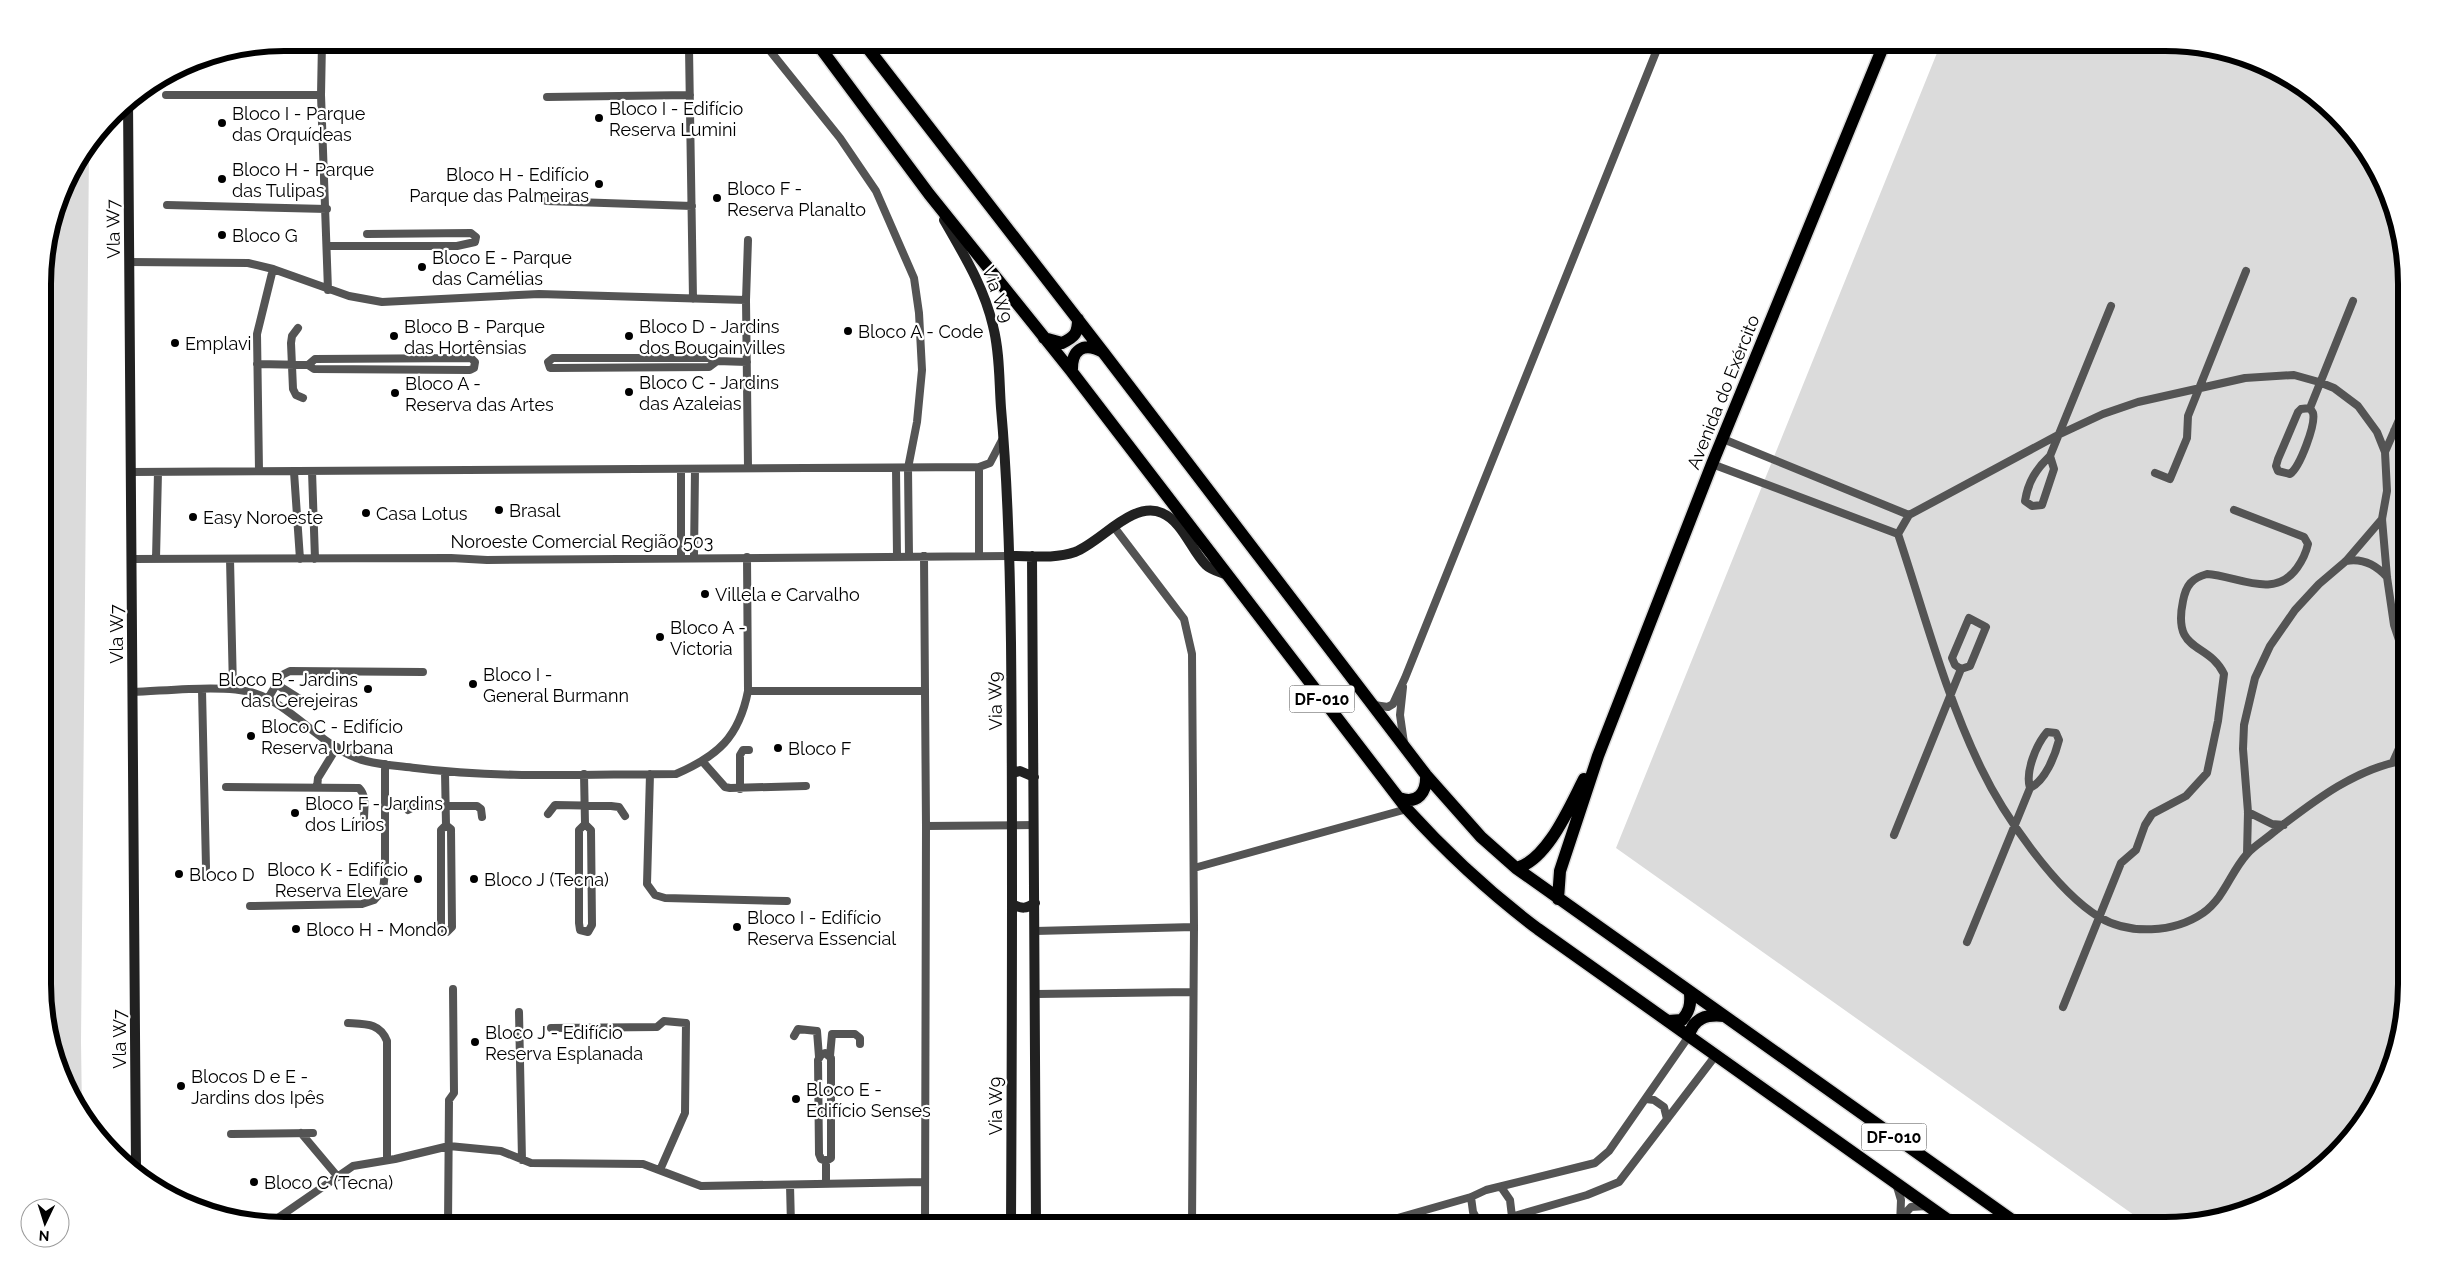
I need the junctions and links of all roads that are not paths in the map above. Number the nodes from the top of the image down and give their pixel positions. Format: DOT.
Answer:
graph roads {
  1 [pos="322,51"];
  2 [pos="689,51"];
  3 [pos="770,51"];
  4 [pos="823,51"];
  5 [pos="870,51"];
  6 [pos="1656,51"];
  7 [pos="1880,51"];
  8 [pos="166,95"];
  9 [pos="690,95"];
  10 [pos="321,96"];
  11 [pos="547,97"];
  12 [pos="128,112"];
  13 [pos="928,194"];
  14 [pos="546,201"];
  15 [pos="167,205"];
  16 [pos="692,206"];
  17 [pos="327,209"];
  18 [pos="367,234"];
  19 [pos="748,240"];
  20 [pos="327,246"];
  21 [pos="130,262"];
  22 [pos="273,269"];
  23 [pos="2246,271"];
  24 [pos="328,290"];
  25 [pos="693,298"];
  26 [pos="746,300"];
  27 [pos="2353,301"];
  28 [pos="2111,306"];
  29 [pos="1078,319"];
  30 [pos="298,328"];
  31 [pos="1044,338"];
  32 [pos="1104,352"];
  33 [pos="716,361"];
  34 [pos="747,362"];
  35 [pos="257,364"];
  36 [pos="308,364"];
  37 [pos="292,365"];
  38 [pos="1072,372"];
  39 [pos="2319,382"];
  40 [pos="2199,389"];
  41 [pos="303,398"];
  42 [pos="2310,408"];
  43 [pos="2398,422"];
  44 [pos="2394,431"];
  45 [pos="2398,432"];
  46 [pos="2058,435"];
  47 [pos="1004,436"];
  48 [pos="1723,439"];
  49 [pos="2385,452"];
  50 [pos="2050,456"];
  51 [pos="1712,464"];
  52 [pos="748,467"];
  53 [pos="979,467"];
  54 [pos="896,468"];
  55 [pos="908,468"];
  56 [pos="681,469"];
  57 [pos="695,469"];
  58 [pos="258,471"];
  59 [pos="312,471"];
  60 [pos="131,472"];
  61 [pos="158,472"];
  62 [pos="294,472"];
  63 [pos="2155,472"];
  64 [pos="2234,510"];
  65 [pos="1909,515"];
  66 [pos="2382,519"];
  67 [pos="1114,527"];
  68 [pos="1898,534"];
  69 [pos="897,556"];
  70 [pos="909,556"];
  71 [pos="924,556"];
  72 [pos="979,556"];
  73 [pos="1010,556"];
  74 [pos="1032,556"];
  75 [pos="681,557"];
  76 [pos="694,557"];
  77 [pos="746,557"];
  78 [pos="315,558"];
  79 [pos="132,559"];
  80 [pos="156,559"];
  81 [pos="230,559"];
  82 [pos="300,559"];
  83 [pos="2346,561"];
  84 [pos="1228,575"];
  85 [pos="2387,577"];
  86 [pos="2398,637"];
  87 [pos="1961,669"];
  88 [pos="423,672"];
  89 [pos="1405,678"];
  90 [pos="276,684"];
  91 [pos="233,689"];
  92 [pos="202,690"];
  93 [pos="748,691"];
  94 [pos="925,691"];
  95 [pos="133,692"];
  96 [pos="1951,693"];
  97 [pos="267,700"];
  98 [pos="303,701"];
  99 [pos="1372,704"];
  100 [pos="337,747"];
  101 [pos="1405,748"];
  102 [pos="749,750"];
  103 [pos="2398,751"];
  104 [pos="1598,756"];
  105 [pos="2398,761"];
  106 [pos="703,762"];
  107 [pos="2393,762"];
  108 [pos="385,764"];
  109 [pos="445,772"];
  110 [pos="584,774"];
  111 [pos="650,774"];
  112 [pos="1012,774"];
  113 [pos="1426,775"];
  114 [pos="1034,777"];
  115 [pos="806,786"];
  116 [pos="226,787"];
  117 [pos="317,787"];
  118 [pos="2030,788"];
  119 [pos="740,789"];
  120 [pos="1403,804"];
  121 [pos="585,805"];
  122 [pos="446,806"];
  123 [pos="408,810"];
  124 [pos="2248,812"];
  125 [pos="548,814"];
  126 [pos="625,816"];
  127 [pos="482,817"];
  128 [pos="364,819"];
  129 [pos="585,824"];
  130 [pos="446,825"];
  131 [pos="1013,825"];
  132 [pos="1034,825"];
  133 [pos="2284,825"];
  134 [pos="926,826"];
  135 [pos="2015,828"];
  136 [pos="1894,836"];
  137 [pos="2247,854"];
  138 [pos="206,867"];
  139 [pos="1194,868"];
  140 [pos="1516,868"];
  141 [pos="1558,899"];
  142 [pos="787,901"];
  143 [pos="1035,903"];
  144 [pos="1012,904"];
  145 [pos="250,906"];
  146 [pos="2099,917"];
  147 [pos="1194,927"];
  148 [pos="1035,931"];
  149 [pos="1967,942"];
  150 [pos="453,989"];
  151 [pos="1193,992"];
  152 [pos="1036,994"];
  153 [pos="1690,994"];
  154 [pos="2063,1008"];
  155 [pos="519,1012"];
  156 [pos="1724,1016"];
  157 [pos="1668,1021"];
  158 [pos="348,1023"];
  159 [pos="551,1028"];
  160 [pos="794,1036"];
  161 [pos="1689,1036"];
  162 [pos="860,1044"];
  163 [pos="1716,1055"];
  164 [pos="830,1056"];
  165 [pos="819,1057"];
  166 [pos="1646,1099"];
  167 [pos="1667,1118"];
  168 [pos="301,1133"];
  169 [pos="313,1133"];
  170 [pos="231,1134"];
  171 [pos="448,1146"];
  172 [pos="387,1160"];
  173 [pos="522,1160"];
  174 [pos="826,1161"];
  175 [pos="136,1164"];
  176 [pos="660,1170"];
  177 [pos="338,1178"];
  178 [pos="925,1182"];
  179 [pos="1896,1183"];
  180 [pos="826,1184"];
  181 [pos="790,1185"];
  182 [pos="1501,1187"];
  183 [pos="1470,1198"];
  184 [pos="1929,1206"];
  185 [pos="1510,1216"];
  186 [pos="280,1217"];
  187 [pos="448,1217"];
  188 [pos="791,1217"];
  189 [pos="925,1217"];
  190 [pos="1011,1217"];
  191 [pos="1036,1217"];
  192 [pos="1192,1217"];
  193 [pos="1402,1217"];
  194 [pos="1476,1217"];
  195 [pos="1507,1217"];
  196 [pos="1901,1217"];
  197 [pos="1904,1217"];
  198 [pos="1944,1217"];
  199 [pos="2007,1217"];
  1 -- 10 [label="street"];
  2 -- 9 [label="street"];
  3 -- 55 [label="street"];
  4 -- 13 [label="main road, DF-010"];
  5 -- 29 [label="main road, DF-010"];
  6 -- 89 [label="street"];
  7 -- 48 [label="main road, Avenida do Exército"];
  8 -- 10 [label="street"];
  9 -- 11 [label="street"];
  9 -- 16 [label="street"];
  10 -- 17 [label="street"];
  12 -- 21 [label="street, Vla W7"];
  13 -- 31 [label="main road, DF-010"];
  13 -- 47 [label="street, Via W9"];
  14 -- 16 [label="street"];
  15 -- 17 [label="street"];
  16 -- 25 [label="street"];
  17 -- 20 [label="street"];
  18 -- 20 [label="street"];
  19 -- 26 [label="street"];
  20 -- 24 [label="street"];
  21 -- 22 [label="street"];
  21 -- 60 [label="street, Vla W7"];
  22 -- 24 [label="street"];
  22 -- 35 [label="street"];
  23 -- 40 [label="street"];
  24 -- 25 [label="street"];
  25 -- 26 [label="street"];
  26 -- 34 [label="street"];
  27 -- 39 [label="street"];
  28 -- 46 [label="street"];
  29 -- 31 [label="main road"];
  29 -- 32 [label="main road, DF-010"];
  30 -- 37 [label="street"];
  31 -- 38 [label="main road, DF-010"];
  32 -- 38 [label="main road"];
  32 -- 99 [label="main road, DF-010"];
  33 -- 33 [label="street"];
  33 -- 34 [label="street"];
  34 -- 52 [label="street"];
  35 -- 37 [label="street"];
  35 -- 58 [label="street"];
  36 -- 36 [label="street"];
  36 -- 37 [label="street"];
  37 -- 41 [label="street"];
  38 -- 84 [label="main road, DF-010"];
  39 -- 40 [label="street"];
  39 -- 42 [label="street"];
  39 -- 49 [label="street"];
  40 -- 46 [label="street"];
  40 -- 63 [label="street"];
  42 -- 42 [label="street"];
  43 -- 44 [label="street"];
  44 -- 45 [label="street"];
  44 -- 49 [label="street"];
  46 -- 50 [label="street"];
  46 -- 65 [label="street"];
  47 -- 53 [label="street"];
  47 -- 73 [label="street, Via W9"];
  48 -- 51 [label="main road, Avenida do Exército"];
  48 -- 65 [label="street"];
  49 -- 66 [label="street"];
  50 -- 50 [label="street"];
  51 -- 68 [label="street"];
  51 -- 104 [label="main road, Avenida do Exército"];
  52 -- 54 [label="street"];
  52 -- 57 [label="street"];
  53 -- 55 [label="street"];
  53 -- 72 [label="street"];
  54 -- 55 [label="street"];
  54 -- 69 [label="street"];
  55 -- 70 [label="street"];
  56 -- 57 [label="street"];
  56 -- 59 [label="street"];
  56 -- 75 [label="street"];
  57 -- 76 [label="street"];
  58 -- 61 [label="street"];
  58 -- 62 [label="street"];
  59 -- 62 [label="street"];
  59 -- 78 [label="street"];
  60 -- 61 [label="street"];
  60 -- 79 [label="street, Vla W7"];
  61 -- 80 [label="street"];
  62 -- 82 [label="street"];
  64 -- 146 [label="street"];
  65 -- 68 [label="street"];
  66 -- 83 [label="street"];
  66 -- 85 [label="street"];
  67 -- 74 [label="street, Noroeste Comercial Região 503"];
  67 -- 84 [label="street, Noroeste Comercial Região 503"];
  67 -- 139 [label="street"];
  68 -- 96 [label="street"];
  69 -- 70 [label="street, Noroeste Comercial Região 503"];
  69 -- 77 [label="street, Noroeste Comercial Região 503"];
  70 -- 71 [label="street, Noroeste Comercial Região 503"];
  71 -- 72 [label="street, Noroeste Comercial Região 503"];
  71 -- 94 [label="street"];
  72 -- 73 [label="street, Noroeste Comercial Região 503"];
  73 -- 74 [label="street, Noroeste Comercial Região 503"];
  73 -- 112 [label="street, Via W9"];
  74 -- 114 [label="street"];
  75 -- 76 [label="street, Noroeste Comercial Região 503"];
  75 -- 78 [label="street, Noroeste Comercial Região 503"];
  76 -- 77 [label="street, Noroeste Comercial Região 503"];
  77 -- 93 [label="street"];
  78 -- 82 [label="street, Noroeste Comercial Região 503"];
  79 -- 80 [label="street, Noroeste Comercial Região 503"];
  79 -- 95 [label="street, Vla W7"];
  80 -- 81 [label="street, Noroeste Comercial Região 503"];
  81 -- 82 [label="street, Noroeste Comercial Região 503"];
  81 -- 91 [label="street"];
  83 -- 85 [label="street"];
  83 -- 124 [label="street"];
  84 -- 120 [label="main road, DF-010"];
  85 -- 86 [label="street"];
  87 -- 87 [label="street"];
  87 -- 96 [label="street"];
  88 -- 90 [label="street"];
  89 -- 99 [label="street"];
  89 -- 101 [label="street"];
  90 -- 97 [label="street"];
  90 -- 98 [label="street"];
  91 -- 92 [label="street"];
  91 -- 97 [label="street"];
  92 -- 95 [label="street"];
  92 -- 138 [label="street"];
  93 -- 94 [label="street"];
  93 -- 106 [label="street"];
  94 -- 134 [label="street"];
  95 -- 175 [label="street, Vla W7"];
  96 -- 135 [label="street"];
  96 -- 136 [label="street"];
  97 -- 100 [label="street"];
  99 -- 101 [label="main road, DF-010"];
  100 -- 108 [label="street"];
  100 -- 117 [label="street"];
  101 -- 113 [label="main road, DF-010"];
  102 -- 119 [label="street"];
  103 -- 107 [label="street"];
  104 -- 140 [label="main road, Avenida do Exército"];
  104 -- 141 [label="main road, Avenida do Exército"];
  105 -- 107 [label="street"];
  106 -- 111 [label="street"];
  106 -- 119 [label="street"];
  107 -- 133 [label="street"];
  108 -- 109 [label="street"];
  108 -- 145 [label="street"];
  109 -- 110 [label="street"];
  109 -- 122 [label="street"];
  110 -- 111 [label="street"];
  110 -- 121 [label="street"];
  111 -- 142 [label="street"];
  112 -- 114 [label="street"];
  112 -- 131 [label="street, Via W9"];
  113 -- 120 [label="main road"];
  113 -- 140 [label="main road, DF-010"];
  114 -- 132 [label="street"];
  115 -- 119 [label="street"];
  116 -- 117 [label="street"];
  117 -- 128 [label="street"];
  118 -- 118 [label="street"];
  118 -- 135 [label="street"];
  120 -- 139 [label="street"];
  120 -- 157 [label="main road, DF-010"];
  121 -- 125 [label="street"];
  121 -- 126 [label="street"];
  121 -- 129 [label="street"];
  122 -- 123 [label="street"];
  122 -- 127 [label="street"];
  122 -- 130 [label="street"];
  124 -- 133 [label="street"];
  124 -- 137 [label="street"];
  129 -- 129 [label="street"];
  130 -- 130 [label="street"];
  131 -- 132 [label="street"];
  131 -- 134 [label="street"];
  131 -- 144 [label="street, Via W9"];
  132 -- 143 [label="street"];
  133 -- 137 [label="street"];
  134 -- 178 [label="street"];
  135 -- 146 [label="street"];
  135 -- 149 [label="street"];
  137 -- 146 [label="street"];
  139 -- 147 [label="street"];
  140 -- 141 [label="main road, DF-010"];
  141 -- 153 [label="main road, DF-010"];
  143 -- 144 [label="street"];
  143 -- 148 [label="street"];
  144 -- 190 [label="street, Via W9"];
  146 -- 154 [label="street"];
  147 -- 148 [label="street"];
  147 -- 151 [label="street"];
  148 -- 152 [label="street"];
  150 -- 171 [label="street"];
  151 -- 152 [label="street"];
  151 -- 192 [label="street"];
  152 -- 191 [label="street"];
  153 -- 156 [label="main road, DF-010"];
  153 -- 157 [label="main road"];
  155 -- 173 [label="street"];
  156 -- 161 [label="main road"];
  156 -- 199 [label="main road, DF-010"];
  157 -- 161 [label="main road, DF-010"];
  158 -- 172 [label="street"];
  159 -- 176 [label="street"];
  160 -- 165 [label="street"];
  161 -- 163 [label="main road, DF-010"];
  161 -- 166 [label="street"];
  162 -- 164 [label="street"];
  163 -- 167 [label="street"];
  163 -- 179 [label="main road, DF-010"];
  164 -- 165 [label="street"];
  164 -- 174 [label="street"];
  165 -- 174 [label="street"];
  166 -- 167 [label="street"];
  166 -- 182 [label="street"];
  167 -- 185 [label="street"];
  168 -- 169 [label="street"];
  168 -- 170 [label="street"];
  168 -- 177 [label="street"];
  171 -- 172 [label="street"];
  171 -- 173 [label="street"];
  171 -- 187 [label="street"];
  172 -- 177 [label="street"];
  173 -- 176 [label="street"];
  174 -- 180 [label="street"];
  176 -- 181 [label="street"];
  177 -- 186 [label="street"];
  178 -- 180 [label="street"];
  178 -- 189 [label="street"];
  179 -- 184 [label="main road, DF-010"];
  179 -- 196 [label="street"];
  180 -- 181 [label="street"];
  181 -- 188 [label="street"];
  182 -- 183 [label="street"];
  182 -- 185 [label="street"];
  183 -- 193 [label="street"];
  183 -- 194 [label="street"];
  184 -- 197 [label="street"];
  184 -- 198 [label="main road, DF-010"];
  185 -- 195 [label="street"];
}
